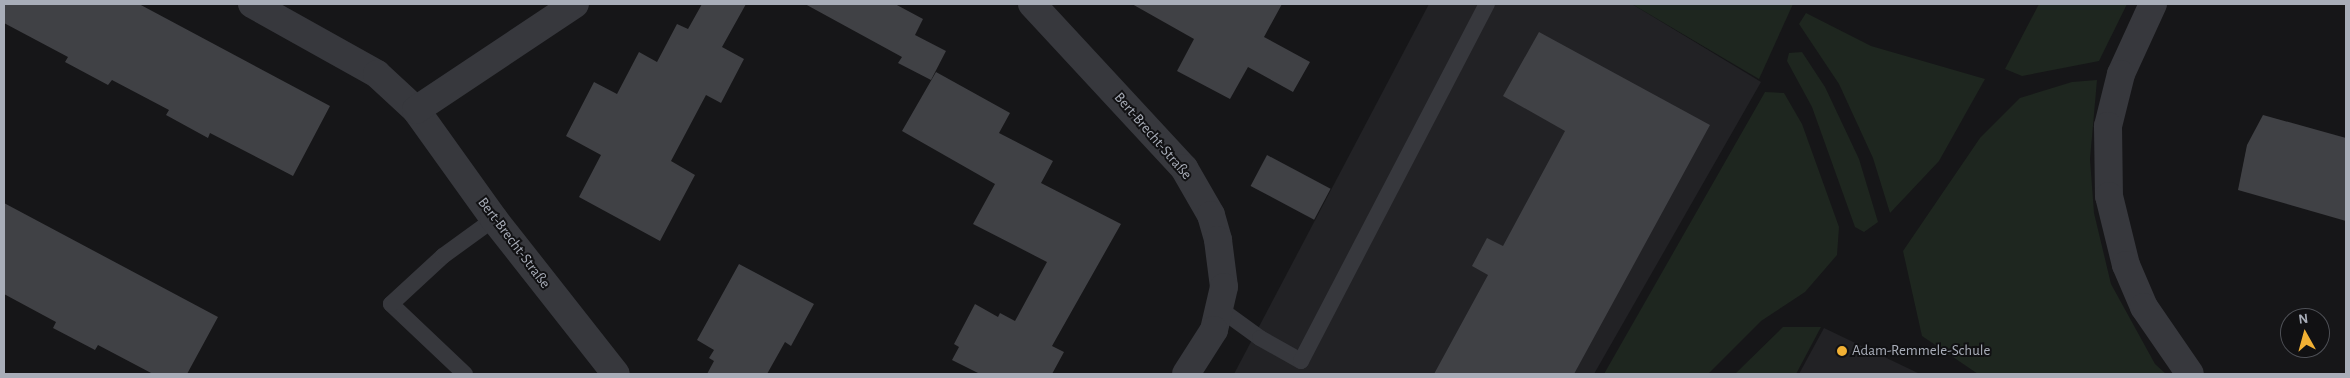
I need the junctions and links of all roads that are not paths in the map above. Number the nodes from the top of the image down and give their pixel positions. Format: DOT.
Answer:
graph roads {
  1 [pos="252,4"];
  2 [pos="575,4"];
  3 [pos="1032,4"];
  4 [pos="1487,4"];
  5 [pos="2153,4"];
  6 [pos="416,110"];
  7 [pos="494,219"];
  8 [pos="1220,309"];
  9 [pos="464,374"];
  10 [pos="616,374"];
  11 [pos="1186,374"];
  12 [pos="2190,374"];
  1 -- 6 [label="street, Bert-Brecht-Straße"];
  2 -- 6 [label="street"];
  3 -- 8 [label="street, Bert-Brecht-Straße"];
  4 -- 8 [label="lane"];
  5 -- 12 [label="street"];
  6 -- 7 [label="street, Bert-Brecht-Straße"];
  7 -- 9 [label="lane"];
  7 -- 10 [label="street, Bert-Brecht-Straße"];
  8 -- 11 [label="street, Bert-Brecht-Straße"];
}
